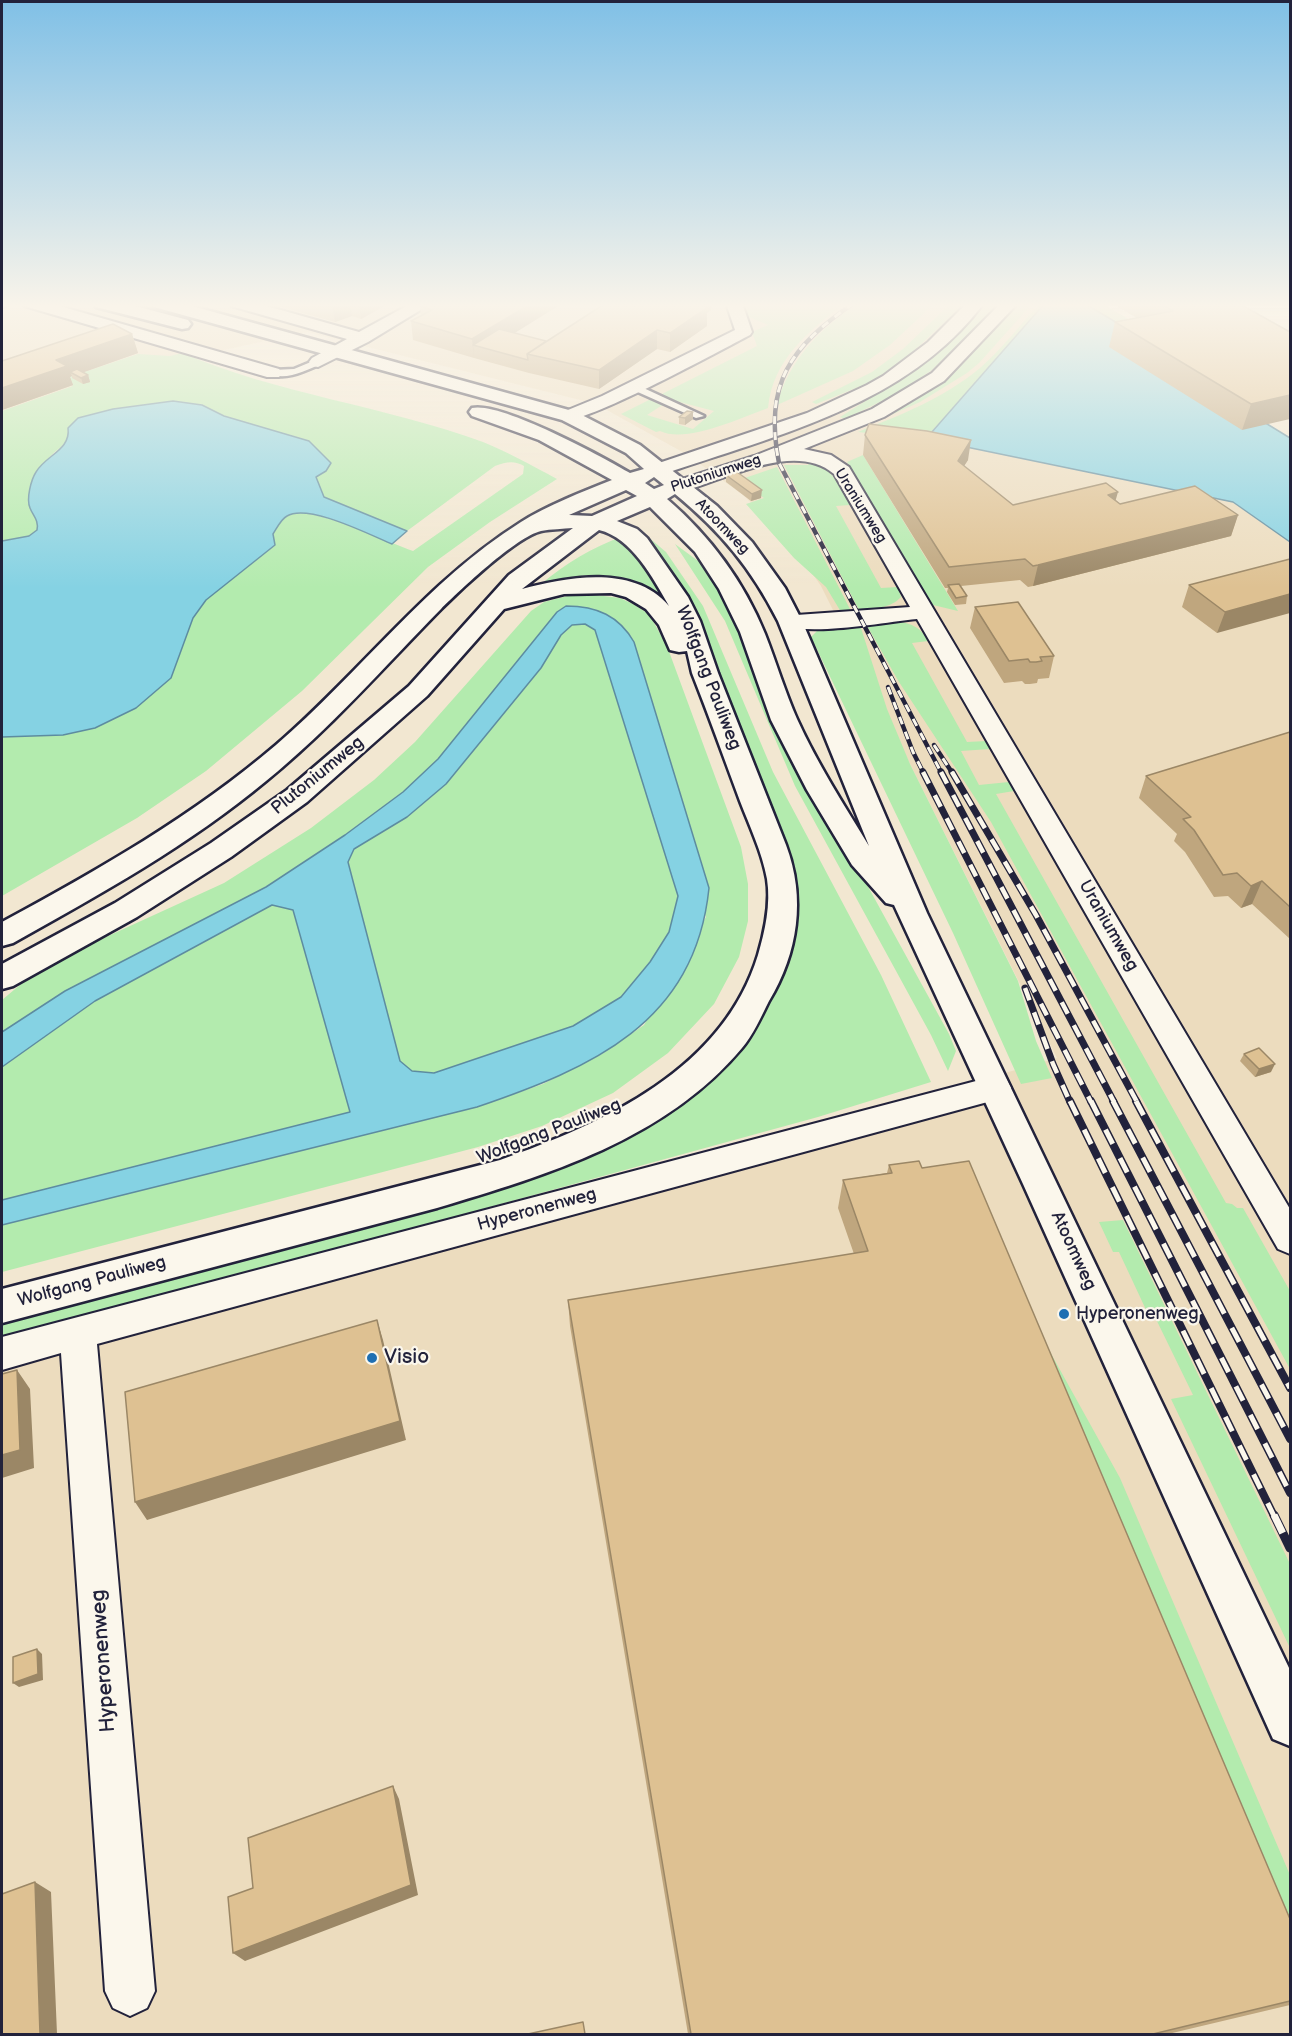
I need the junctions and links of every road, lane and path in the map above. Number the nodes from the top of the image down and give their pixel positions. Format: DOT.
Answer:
graph roads {
  1 [pos="434,398"];
  2 [pos="504,398"];
  3 [pos="609,398"];
  4 [pos="659,398"];
  5 [pos="855,398"];
  6 [pos="903,398"];
  7 [pos="569,416"];
  8 [pos="699,416"];
  9 [pos="761,460"];
  10 [pos="657,470"];
  11 [pos="629,481"];
  12 [pos="680,486"];
  13 [pos="651,496"];
  14 [pos="595,523"];
  15 [pos="529,526"];
  16 [pos="622,532"];
  17 [pos="704,548"];
  18 [pos="557,549"];
  19 [pos="495,604"];
  20 [pos="926,612"];
  21 [pos="790,621"];
  22 [pos="912,913"];
  23 [pos="2,935"];
  24 [pos="2,978"];
  25 [pos="995,1088"];
  26 [pos="1290,1239"];
  27 [pos="2,1288"];
  28 [pos="2,1306"];
  29 [pos="78,1332"];
  30 [pos="2,1353"];
  31 [pos="1290,1722"];
  32 [pos="130,1991"];
  1 -- 11 [label="main road, Atoomweg"];
  2 -- 7 [label="main road, Atoomweg"];
  3 -- 7 [label="street"];
  4 -- 8 [label="lane"];
  5 -- 10 [label="street, Plutoniumweg"];
  6 -- 9 [label="street, Plutoniumweg"];
  7 -- 10 [label="main road, Atoomweg"];
  9 -- 12 [label="street, Plutoniumweg"];
  9 -- 20 [label="street, Uraniumweg"];
  10 -- 11 [label="main road, Plutoniumweg"];
  10 -- 12 [label="main road, Atoomweg"];
  11 -- 13 [label="main road, Atoomweg"];
  11 -- 15 [label="main road, Plutoniumweg"];
  12 -- 13 [label="main road, Plutoniumweg"];
  12 -- 21 [label="main road, Atoomweg"];
  13 -- 14 [label="main road, Plutoniumweg"];
  13 -- 17 [label="main road, Atoomweg"];
  14 -- 15 [label="main road, Plutoniumweg"];
  14 -- 16 [label="main road, Wolfgang Pauliweg"];
  14 -- 18 [label="main road, Plutoniumweg"];
  15 -- 23 [label="main road, Plutoniumweg"];
  16 -- 17 [label="main road"];
  16 -- 18 [label="main road"];
  16 -- 28 [label="main road, Wolfgang Pauliweg"];
  17 -- 22 [label="main road, Atoomweg"];
  18 -- 19 [label="main road, Plutoniumweg"];
  19 -- 24 [label="main road, Plutoniumweg"];
  19 -- 27 [label="main road, Wolfgang Pauliweg"];
  20 -- 21 [label="street"];
  20 -- 26 [label="street, Uraniumweg"];
  21 -- 22 [label="main road, Atoomweg"];
  22 -- 25 [label="main road, Atoomweg"];
  25 -- 29 [label="street, Hyperonenweg"];
  25 -- 31 [label="main road, Atoomweg"];
  29 -- 30 [label="street, Hyperonenweg"];
  29 -- 32 [label="street, Hyperonenweg"];
}
